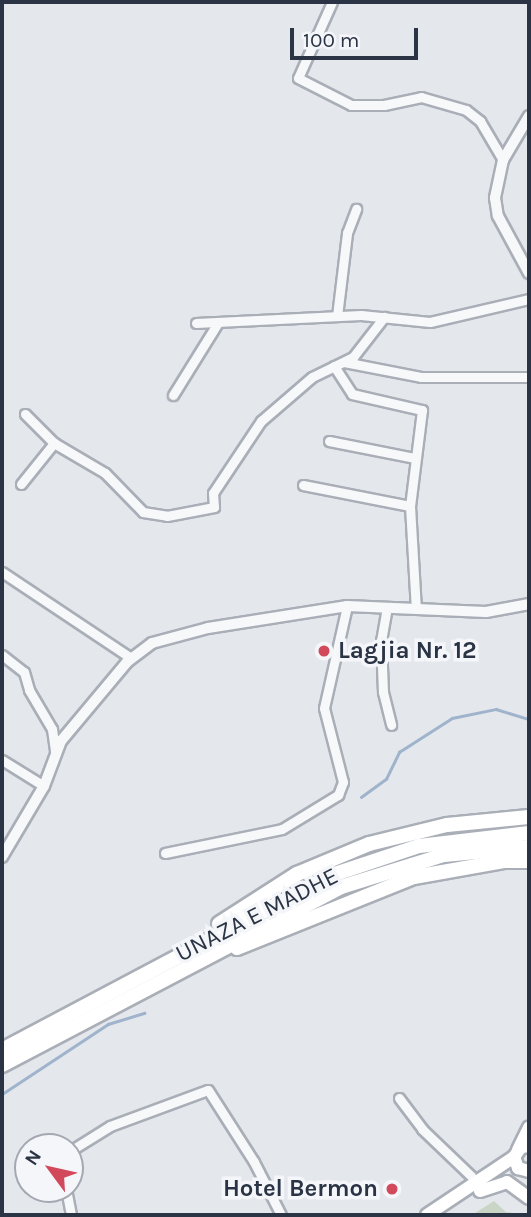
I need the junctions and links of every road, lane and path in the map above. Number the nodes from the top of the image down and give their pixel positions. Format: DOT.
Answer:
graph roads {
  1 [pos="332,2"];
  2 [pos="529,116"];
  3 [pos="503,160"];
  4 [pos="356,209"];
  5 [pos="529,273"];
  6 [pos="529,299"];
  7 [pos="337,316"];
  8 [pos="384,317"];
  9 [pos="196,323"];
  10 [pos="217,324"];
  11 [pos="339,364"];
  12 [pos="529,377"];
  13 [pos="173,395"];
  14 [pos="25,414"];
  15 [pos="330,441"];
  16 [pos="54,443"];
  17 [pos="415,458"];
  18 [pos="21,484"];
  19 [pos="303,485"];
  20 [pos="410,506"];
  21 [pos="2,572"];
  22 [pos="529,604"];
  23 [pos="347,606"];
  24 [pos="387,607"];
  25 [pos="416,609"];
  26 [pos="2,655"];
  27 [pos="131,658"];
  28 [pos="391,725"];
  29 [pos="55,751"];
  30 [pos="2,760"];
  31 [pos="44,786"];
  32 [pos="529,817"];
  33 [pos="529,833"];
  34 [pos="529,847"];
  35 [pos="165,853"];
  36 [pos="2,857"];
  37 [pos="529,861"];
  38 [pos="163,963"];
  39 [pos="168,978"];
  40 [pos="2,1049"];
  41 [pos="2,1065"];
  42 [pos="399,1098"];
  43 [pos="529,1127"];
  44 [pos="84,1142"];
  45 [pos="522,1161"];
  46 [pos="471,1176"];
  47 [pos="493,1183"];
  48 [pos="529,1183"];
  49 [pos="529,1198"];
  50 [pos="281,1215"];
  51 [pos="426,1215"];
  52 [pos="441,1215"];
  1 -- 3 [label="street"];
  2 -- 3 [label="street"];
  3 -- 5 [label="street"];
  4 -- 7 [label="street"];
  6 -- 8 [label="street"];
  7 -- 8 [label="street"];
  7 -- 10 [label="street"];
  8 -- 11 [label="street"];
  9 -- 10 [label="street"];
  10 -- 13 [label="street"];
  11 -- 12 [label="street"];
  11 -- 16 [label="street"];
  11 -- 17 [label="street"];
  14 -- 16 [label="street"];
  15 -- 17 [label="street"];
  16 -- 18 [label="street"];
  17 -- 20 [label="street"];
  19 -- 20 [label="street"];
  20 -- 25 [label="street"];
  21 -- 27 [label="street"];
  22 -- 25 [label="street"];
  23 -- 24 [label="street"];
  23 -- 27 [label="street"];
  23 -- 35 [label="street"];
  24 -- 25 [label="street"];
  24 -- 28 [label="street"];
  26 -- 29 [label="street"];
  27 -- 29 [label="street"];
  29 -- 31 [label="street"];
  30 -- 31 [label="street"];
  31 -- 36 [label="street"];
  32 -- 38 [label="highway"];
  33 -- 38 [label="highway, UNAZA E MADHE"];
  34 -- 39 [label="highway, UNAZA E MADHE"];
  37 -- 39 [label="highway"];
  38 -- 40 [label="highway, UNAZA E MADHE"];
  39 -- 41 [label="highway, UNAZA E MADHE"];
  42 -- 46 [label="street"];
  43 -- 45 [label="main road"];
  44 -- 50 [label="street"];
  45 -- 47 [label="main road"];
  45 -- 48 [label="main road"];
  45 -- 51 [label="main road"];
  47 -- 49 [label="main road"];
  47 -- 52 [label="main road"];
}
